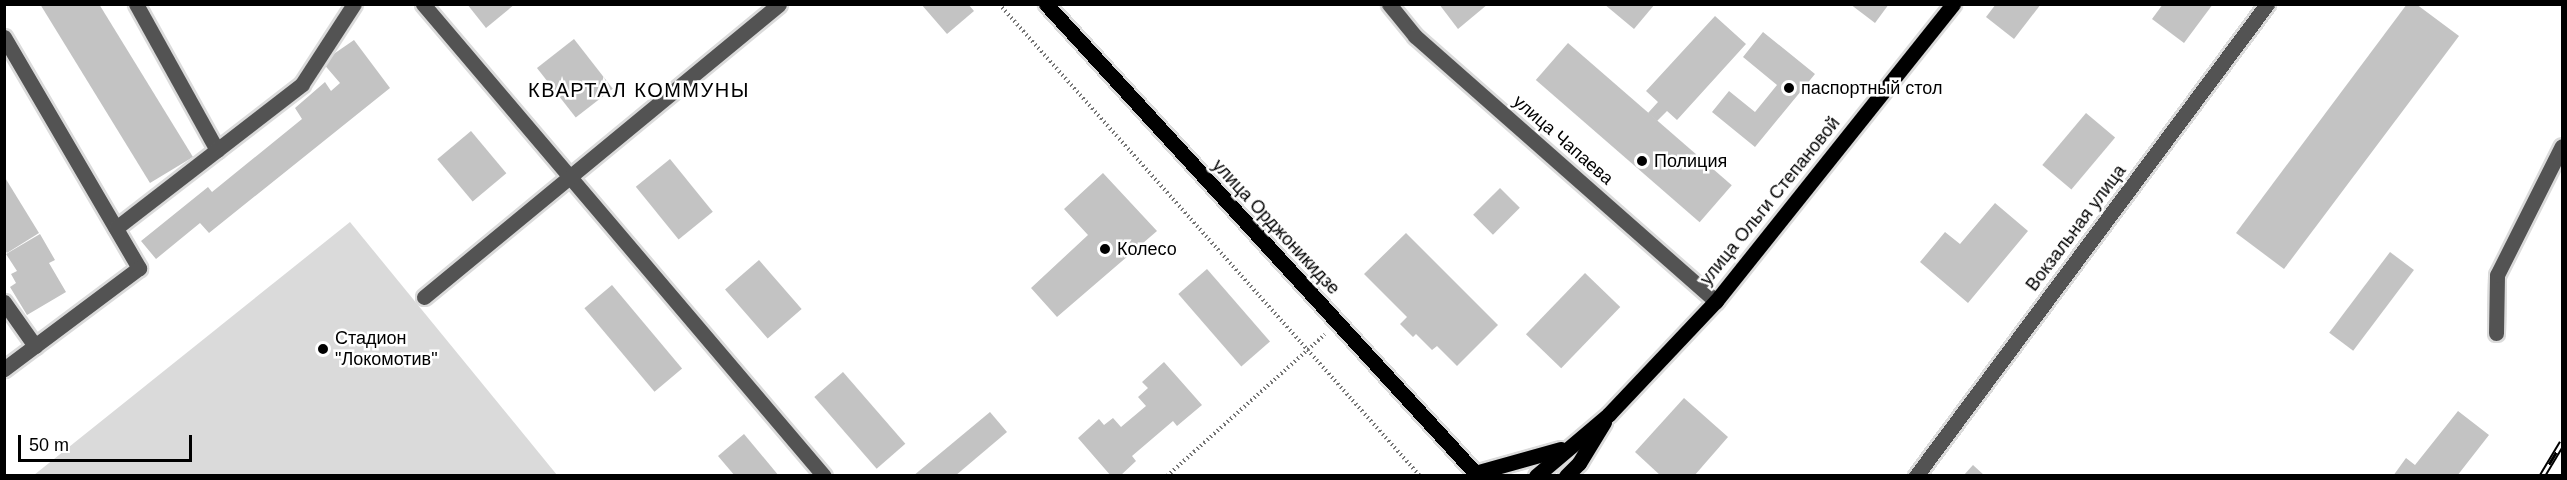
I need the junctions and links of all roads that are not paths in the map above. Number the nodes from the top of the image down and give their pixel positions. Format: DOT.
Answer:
graph roads {
  1 [pos="136,4"];
  2 [pos="354,4"];
  3 [pos="423,4"];
  4 [pos="779,4"];
  5 [pos="1046,4"];
  6 [pos="1389,4"];
  7 [pos="1953,4"];
  8 [pos="2267,4"];
  9 [pos="4,37"];
  10 [pos="2562,146"];
  11 [pos="217,150"];
  12 [pos="571,175"];
  13 [pos="116,228"];
  14 [pos="424,297"];
  15 [pos="1716,301"];
  16 [pos="4,302"];
  17 [pos="2496,333"];
  18 [pos="35,346"];
  19 [pos="4,369"];
  20 [pos="1609,414"];
  21 [pos="1564,448"];
  22 [pos="1578,469"];
  23 [pos="1475,475"];
  24 [pos="824,476"];
  25 [pos="1536,476"];
  26 [pos="1566,476"];
  27 [pos="1916,476"];
  1 -- 11 [label="street"];
  2 -- 11 [label="street"];
  3 -- 12 [label="street"];
  4 -- 12 [label="street"];
  5 -- 23 [label="main road, улица Орджоникидзе"];
  6 -- 15 [label="street, улица Чапаева"];
  7 -- 15 [label="main road, улица Ольги Степановой"];
  8 -- 27 [label="street, Вокзальная улица"];
  9 -- 13 [label="street"];
  10 -- 17 [label="street"];
  11 -- 13 [label="street"];
  12 -- 14 [label="street"];
  12 -- 24 [label="street"];
  13 -- 18 [label="street"];
  15 -- 20 [label="main road, улица Ольги Степановой"];
  16 -- 18 [label="street"];
  18 -- 19 [label="street"];
  20 -- 21 [label="main road"];
  20 -- 22 [label="main road"];
  21 -- 23 [label="main road"];
  21 -- 25 [label="main road"];
  22 -- 26 [label="main road"];
}
